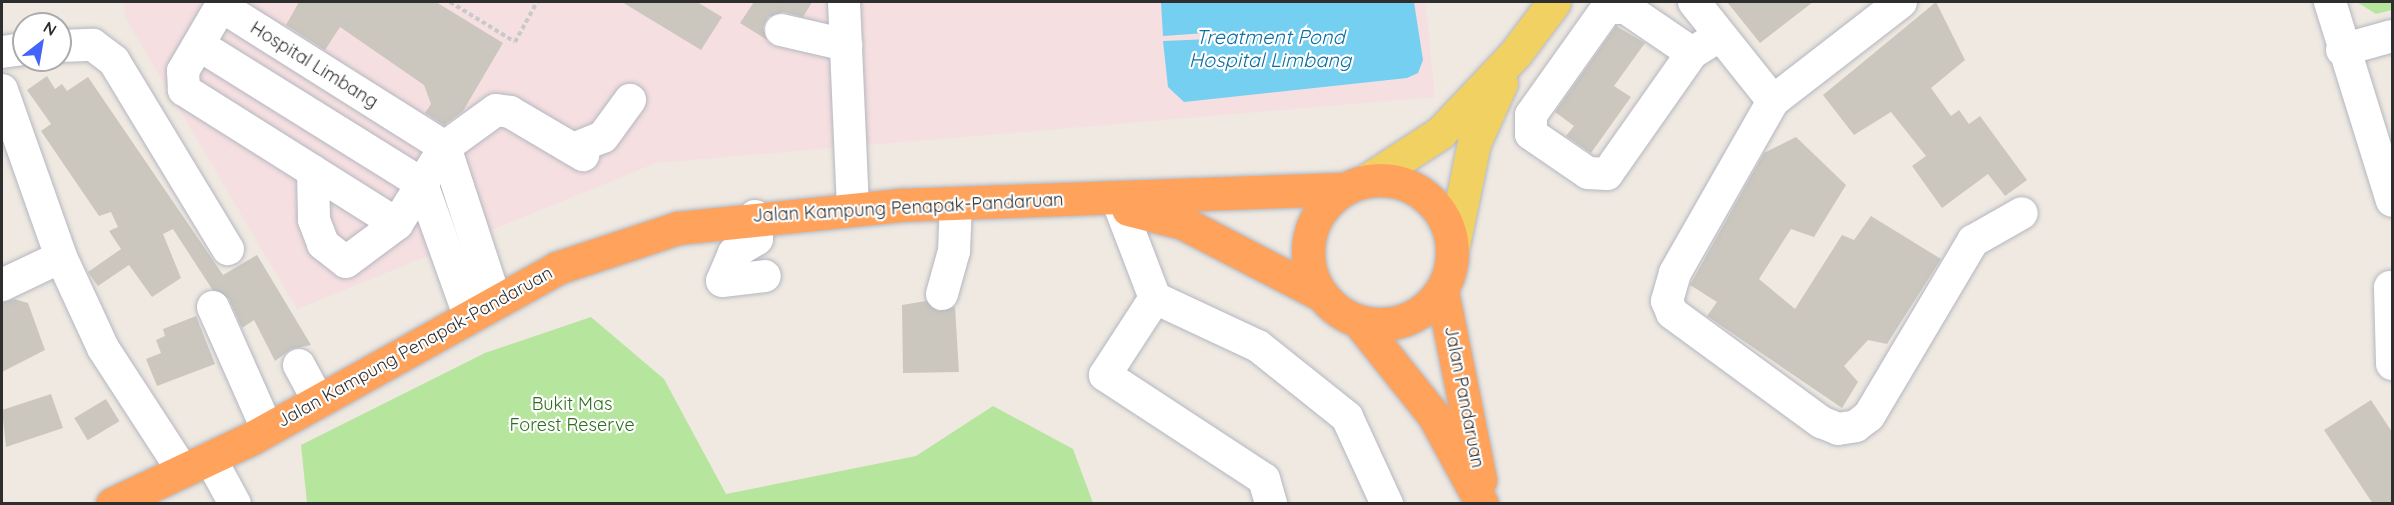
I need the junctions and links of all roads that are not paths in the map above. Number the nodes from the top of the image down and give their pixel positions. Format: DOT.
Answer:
graph roads {
  1 [pos="844,2"];
  2 [pos="1694,2"];
  3 [pos="1901,2"];
  4 [pos="2330,2"];
  5 [pos="222,4"];
  6 [pos="1551,6"];
  7 [pos="781,30"];
  8 [pos="1719,36"];
  9 [pos="2392,36"];
  10 [pos="1583,39"];
  11 [pos="199,45"];
  12 [pos="846,45"];
  13 [pos="72,46"];
  14 [pos="2342,50"];
  15 [pos="1692,53"];
  16 [pos="1515,54"];
  17 [pos="2,90"];
  18 [pos="630,100"];
  19 [pos="1773,101"];
  20 [pos="11,146"];
  21 [pos="445,147"];
  22 [pos="313,171"];
  23 [pos="422,184"];
  24 [pos="1355,185"];
  25 [pos="1087,198"];
  26 [pos="2392,201"];
  27 [pos="956,203"];
  28 [pos="1120,207"];
  29 [pos="853,208"];
  30 [pos="2022,213"];
  31 [pos="755,216"];
  32 [pos="397,224"];
  33 [pos="1453,245"];
  34 [pos="228,249"];
  35 [pos="61,257"];
  36 [pos="765,276"];
  37 [pos="2,285"];
  38 [pos="2390,287"];
  39 [pos="1443,291"];
  40 [pos="942,294"];
  41 [pos="1320,294"];
  42 [pos="1155,298"];
  43 [pos="482,307"];
  44 [pos="213,308"];
  45 [pos="1359,322"];
  46 [pos="2392,364"];
  47 [pos="299,365"];
  48 [pos="319,402"];
  49 [pos="267,429"];
  50 [pos="196,464"];
  51 [pos="112,504"];
  52 [pos="235,504"];
  53 [pos="1271,504"];
  54 [pos="1387,504"];
  55 [pos="1483,504"];
  1 -- 12 [label="street"];
  2 -- 8 [label="street"];
  3 -- 19 [label="street"];
  4 -- 14 [label="street"];
  5 -- 11 [label="street, Hospital Limbang"];
  5 -- 21 [label="street, Hospital Limbang"];
  6 -- 10 [label="street"];
  6 -- 16 [label="main road"];
  7 -- 12 [label="street"];
  8 -- 15 [label="street"];
  8 -- 19 [label="street"];
  9 -- 14 [label="street"];
  10 -- 15 [label="street"];
  10 -- 15 [label="street"];
  11 -- 22 [label="street, Hospital Limbang"];
  11 -- 23 [label="street"];
  12 -- 29 [label="street"];
  13 -- 34 [label="street"];
  14 -- 26 [label="street"];
  16 -- 24 [label="main road"];
  16 -- 33 [label="main road"];
  17 -- 20 [label="street"];
  18 -- 21 [label="street"];
  19 -- 30 [label="street"];
  20 -- 35 [label="street"];
  21 -- 23 [label="street"];
  21 -- 43 [label="street"];
  22 -- 32 [label="street, Hospital Limbang"];
  22 -- 32 [label="street"];
  23 -- 32 [label="street"];
  23 -- 43 [label="street"];
  24 -- 25 [label="highway, Jalan Kampung Penapak-Pandaruan"];
  24 -- 33 [label="highway"];
  24 -- 41 [label="highway"];
  25 -- 27 [label="highway, Jalan Kampung Penapak-Pandaruan"];
  25 -- 28 [label="highway, Jalan Kampung Penapak-Pandaruan"];
  27 -- 29 [label="highway, Jalan Kampung Penapak-Pandaruan"];
  27 -- 40 [label="street"];
  28 -- 41 [label="highway, Jalan Kampung Penapak-Pandaruan"];
  28 -- 42 [label="street"];
  29 -- 31 [label="highway, Jalan Kampung Penapak-Pandaruan"];
  31 -- 36 [label="street"];
  31 -- 43 [label="highway, Jalan Kampung Penapak-Pandaruan"];
  33 -- 39 [label="highway"];
  35 -- 37 [label="street"];
  35 -- 50 [label="street"];
  38 -- 46 [label="street"];
  39 -- 45 [label="highway"];
  39 -- 55 [label="highway, Jalan Pandaruan"];
  41 -- 45 [label="highway"];
  42 -- 53 [label="street"];
  42 -- 54 [label="street"];
  43 -- 48 [label="highway, Jalan Kampung Penapak-Pandaruan"];
  44 -- 49 [label="street"];
  45 -- 55 [label="highway, Jalan Pandaruan"];
  47 -- 48 [label="street"];
  48 -- 49 [label="highway, Jalan Kampung Penapak-Pandaruan"];
  49 -- 50 [label="highway, Jalan Kampung Penapak-Pandaruan"];
  50 -- 51 [label="highway, Jalan Kampung Penapak-Pandaruan"];
  50 -- 52 [label="street"];
}
